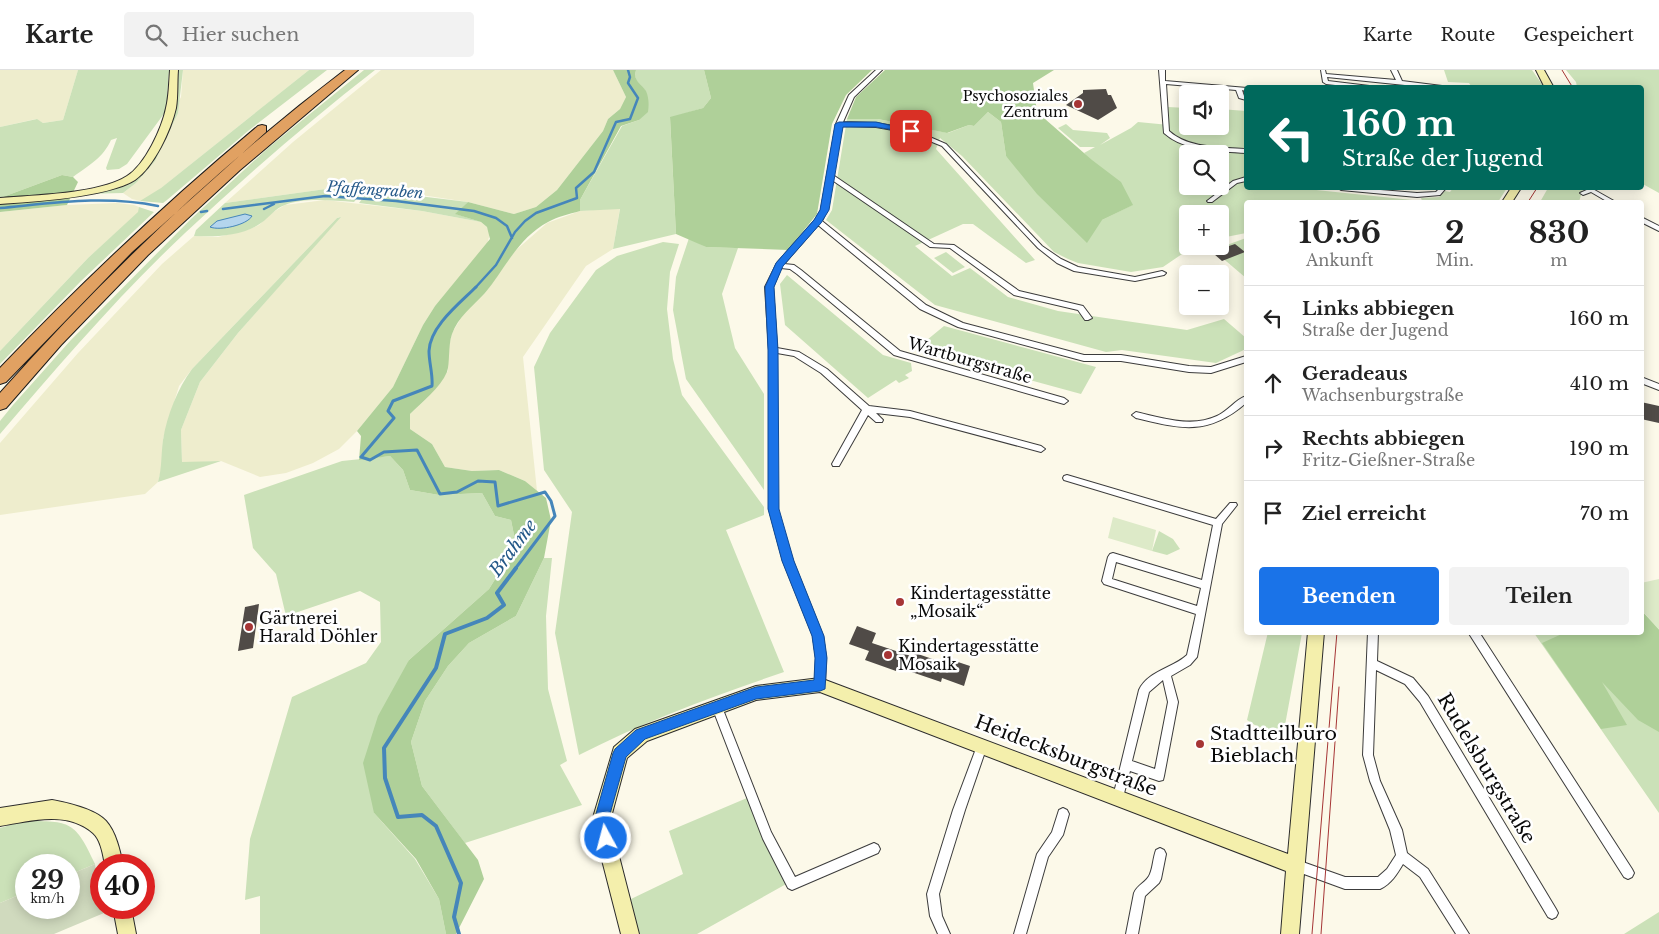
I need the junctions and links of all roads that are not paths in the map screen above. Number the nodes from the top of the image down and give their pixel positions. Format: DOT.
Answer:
graph roads {
  1 [pos="174,70"];
  2 [pos="336,70"];
  3 [pos="352,70"];
  4 [pos="879,70"];
  5 [pos="1162,70"];
  6 [pos="1394,70"];
  7 [pos="1540,70"];
  8 [pos="1323,73"];
  9 [pos="1163,82"];
  10 [pos="1355,85"];
  11 [pos="1400,85"];
  12 [pos="1548,85"];
  13 [pos="1239,89"];
  14 [pos="1244,89"];
  15 [pos="1244,98"];
  16 [pos="839,124"];
  17 [pos="1244,151"];
  18 [pos="831,176"];
  19 [pos="1244,180"];
  20 [pos="1360,190"];
  21 [pos="1441,190"];
  22 [pos="1591,190"];
  23 [pos="1591,190"];
  24 [pos="1583,193"];
  25 [pos="1608,200"];
  26 [pos="0,201"];
  27 [pos="1210,201"];
  28 [pos="179,209"];
  29 [pos="818,221"];
  30 [pos="1644,221"];
  31 [pos="1659,229"];
  32 [pos="779,265"];
  33 [pos="1162,274"];
  34 [pos="1088,318"];
  35 [pos="773,350"];
  36 [pos="1244,360"];
  37 [pos="0,378"];
  38 [pos="1644,381"];
  39 [pos="1659,387"];
  40 [pos="1064,401"];
  41 [pos="1244,401"];
  42 [pos="0,404"];
  43 [pos="867,409"];
  44 [pos="1136,415"];
  45 [pos="879,420"];
  46 [pos="1041,449"];
  47 [pos="836,464"];
  48 [pos="1067,478"];
  49 [pos="1233,506"];
  50 [pos="1218,523"];
  51 [pos="1205,585"];
  52 [pos="1200,611"];
  53 [pos="1316,635"];
  54 [pos="1373,635"];
  55 [pos="1475,635"];
  56 [pos="1371,663"];
  57 [pos="1166,674"];
  58 [pos="820,685"];
  59 [pos="717,707"];
  60 [pos="982,746"];
  61 [pos="1126,764"];
  62 [pos="1118,797"];
  63 [pos="1063,814"];
  64 [pos="0,817"];
  65 [pos="874,849"];
  66 [pos="112,854"];
  67 [pos="1160,854"];
  68 [pos="1402,856"];
  69 [pos="1297,866"];
  70 [pos="1628,873"];
  71 [pos="1552,913"];
  72 [pos="124,919"];
  73 [pos="127,934"];
  74 [pos="630,934"];
  75 [pos="944,934"];
  76 [pos="1020,934"];
  77 [pos="1132,934"];
  78 [pos="1290,934"];
  79 [pos="1463,934"];
  1 -- 26 [label="street"];
  2 -- 28 [label="highway"];
  3 -- 28 [label="highway"];
  4 -- 16 [label="street"];
  5 -- 9 [label="street"];
  6 -- 11 [label="street"];
  7 -- 12 [label="street"];
  8 -- 10 [label="street"];
  8 -- 11 [label="street"];
  9 -- 13 [label="street"];
  9 -- 17 [label="street"];
  13 -- 14 [label="street"];
  13 -- 15 [label="street"];
  16 -- 18 [label="street"];
  16 -- 33 [label="street"];
  18 -- 29 [label="street"];
  18 -- 34 [label="street"];
  19 -- 27 [label="street"];
  20 -- 21 [label="street"];
  22 -- 25 [label="street"];
  23 -- 24 [label="street"];
  28 -- 37 [label="highway"];
  28 -- 42 [label="highway"];
  29 -- 32 [label="street"];
  29 -- 36 [label="street"];
  30 -- 31 [label="street"];
  32 -- 35 [label="street"];
  32 -- 40 [label="street, Wartburgstraße"];
  35 -- 43 [label="street"];
  35 -- 58 [label="street"];
  38 -- 39 [label="street"];
  41 -- 44 [label="street"];
  43 -- 45 [label="street"];
  43 -- 46 [label="street"];
  43 -- 47 [label="street"];
  48 -- 50 [label="street"];
  49 -- 50 [label="street"];
  50 -- 51 [label="street"];
  51 -- 52 [label="street"];
  51 -- 52 [label="street"];
  52 -- 57 [label="street"];
  53 -- 69 [label="street"];
  54 -- 56 [label="street"];
  55 -- 70 [label="street"];
  56 -- 68 [label="street"];
  56 -- 71 [label="street, Rudelsburgstraße"];
  57 -- 61 [label="street"];
  57 -- 61 [label="street"];
  58 -- 59 [label="street"];
  58 -- 60 [label="street, Heidecksburgstraße"];
  59 -- 65 [label="street"];
  59 -- 74 [label="street"];
  60 -- 62 [label="street, Heidecksburgstraße"];
  60 -- 75 [label="street"];
  61 -- 62 [label="street"];
  62 -- 69 [label="street, Heidecksburgstraße"];
  63 -- 76 [label="street"];
  64 -- 66 [label="street"];
  67 -- 77 [label="street"];
  68 -- 69 [label="street"];
  68 -- 79 [label="street"];
  69 -- 78 [label="street"];
  72 -- 73 [label="street"];
}
